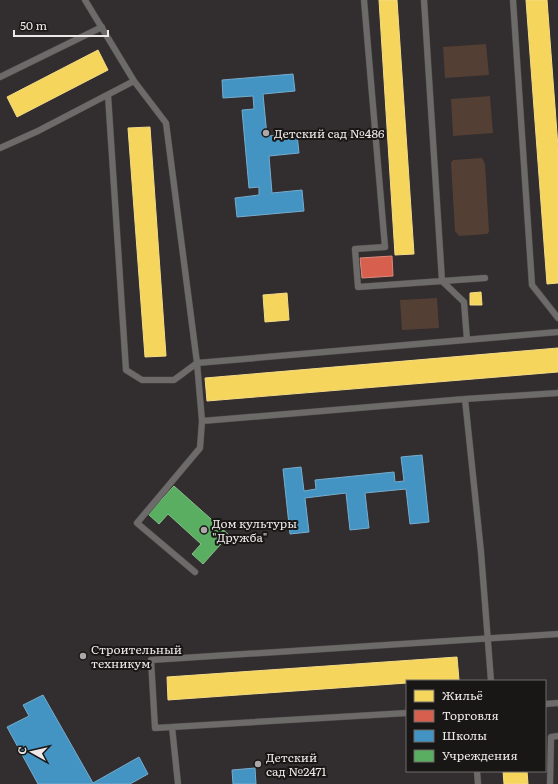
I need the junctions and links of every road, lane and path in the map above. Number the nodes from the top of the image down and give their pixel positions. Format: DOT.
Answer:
graph roads {
  1 [pos="86,0"];
  2 [pos="364,0"];
  3 [pos="424,0"];
  4 [pos="513,0"];
  5 [pos="102,27"];
  6 [pos="0,77"];
  7 [pos="134,81"];
  8 [pos="108,95"];
  9 [pos="0,148"];
  10 [pos="485,278"];
  11 [pos="442,281"];
  12 [pos="558,318"];
  13 [pos="558,332"];
  14 [pos="467,340"];
  15 [pos="197,363"];
  16 [pos="558,392"];
  17 [pos="465,399"];
  18 [pos="202,421"];
  19 [pos="195,572"];
  20 [pos="558,634"];
  21 [pos="488,638"];
  22 [pos="491,680"];
  23 [pos="546,704"];
  24 [pos="558,704"];
  25 [pos="406,713"];
  26 [pos="172,727"];
  27 [pos="558,736"];
  28 [pos="477,772"];
  29 [pos="178,784"];
  30 [pos="478,784"];
  31 [pos="550,784"];
  1 -- 5 [label="lane"];
  2 -- 11 [label="lane"];
  3 -- 11 [label="lane"];
  4 -- 12 [label="lane"];
  5 -- 6 [label="lane"];
  5 -- 7 [label="lane"];
  7 -- 8 [label="lane"];
  7 -- 15 [label="lane"];
  8 -- 9 [label="lane"];
  8 -- 15 [label="lane"];
  10 -- 11 [label="lane"];
  11 -- 14 [label="lane"];
  13 -- 14 [label="lane"];
  14 -- 15 [label="lane"];
  15 -- 18 [label="lane"];
  16 -- 17 [label="lane"];
  17 -- 18 [label="lane"];
  17 -- 21 [label="lane"];
  18 -- 19 [label="lane"];
  20 -- 21 [label="lane"];
  21 -- 22 [label="lane"];
  21 -- 26 [label="lane"];
  23 -- 24 [label="lane"];
  25 -- 26 [label="lane"];
  26 -- 29 [label="lane"];
  27 -- 31 [label="lane"];
  28 -- 30 [label="lane"];
}
